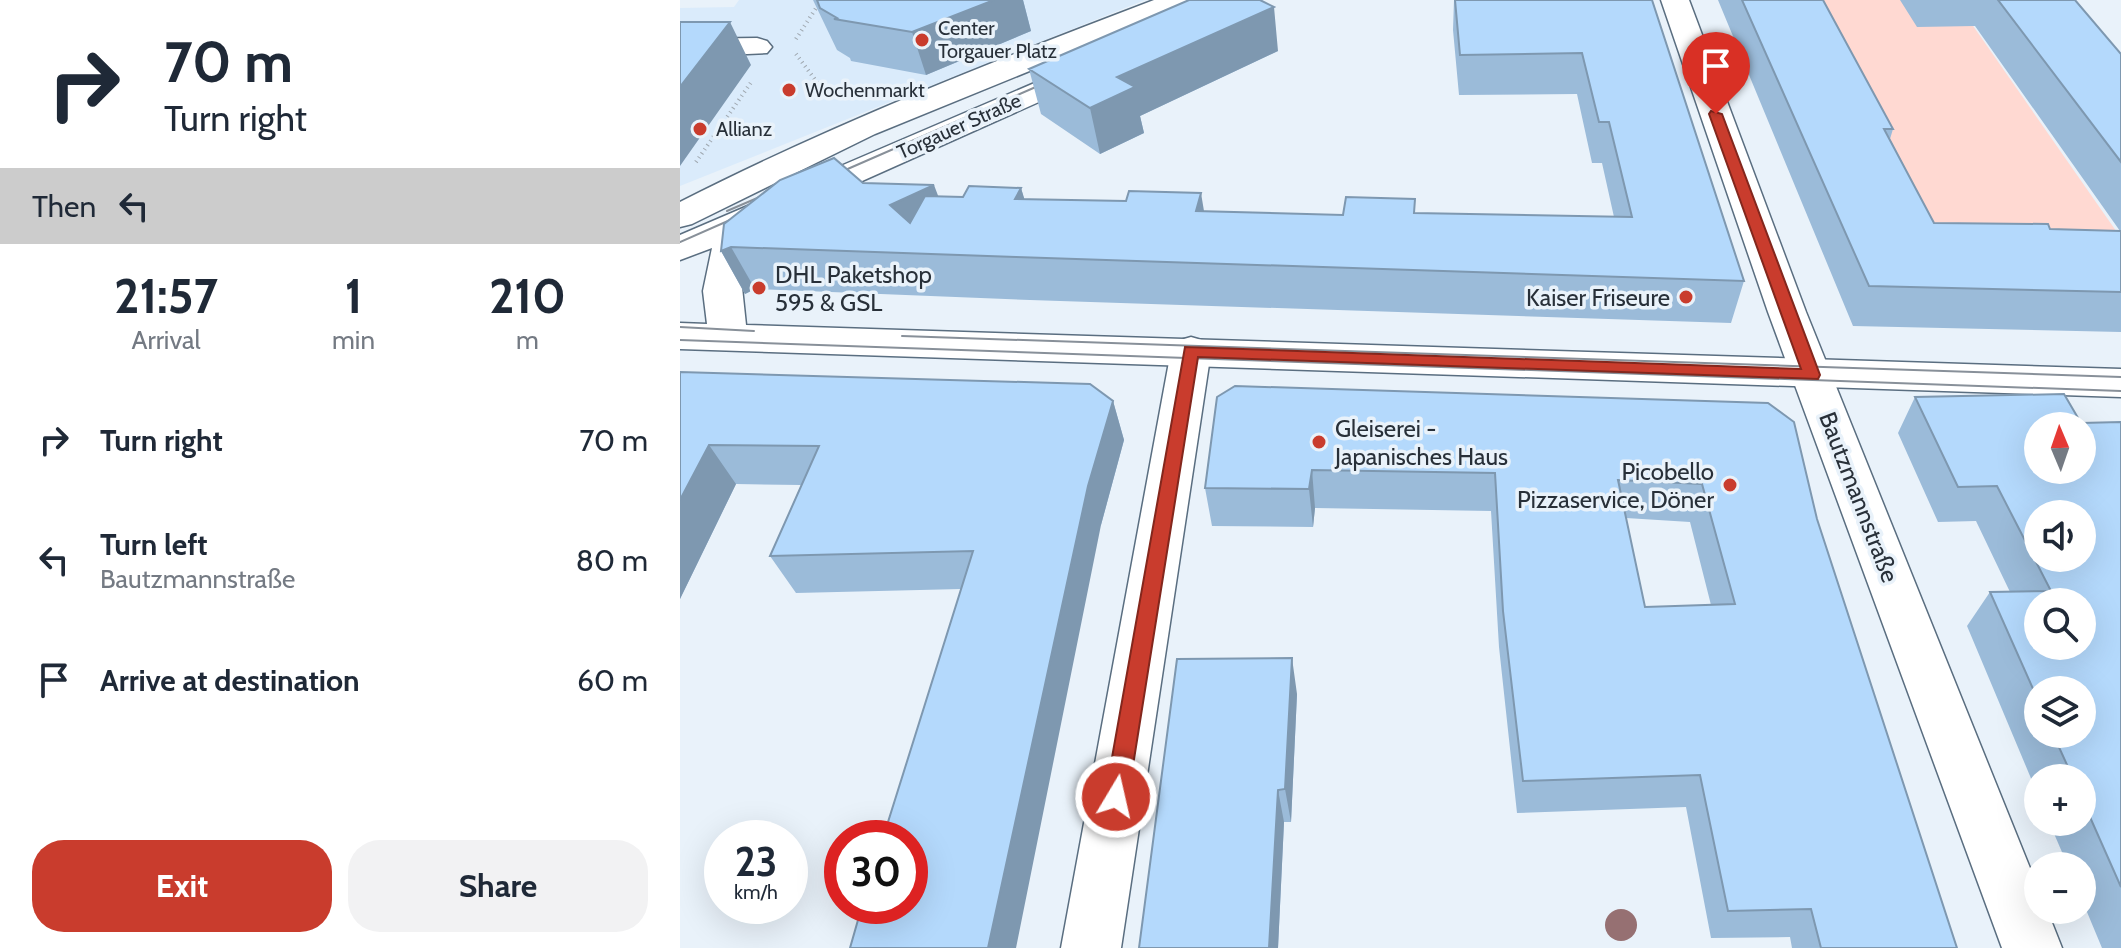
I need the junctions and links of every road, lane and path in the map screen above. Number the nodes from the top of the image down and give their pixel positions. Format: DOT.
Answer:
graph roads {
  1 [pos="827,0"];
  2 [pos="1675,0"];
  3 [pos="1189,9"];
  4 [pos="680,48"];
  5 [pos="757,60"];
  6 [pos="837,109"];
  7 [pos="696,163"];
  8 [pos="680,203"];
  9 [pos="733,207"];
  10 [pos="680,216"];
  11 [pos="680,249"];
  12 [pos="730,337"];
  13 [pos="682,339"];
  14 [pos="1191,351"];
  15 [pos="1812,375"];
  16 [pos="2121,383"];
  17 [pos="1091,948"];
  18 [pos="2032,948"];
  1 -- 6 [label="path"];
  2 -- 15 [label="main road, Bautzmannstraße"];
  3 -- 9 [label="main road, Torgauer Straße"];
  3 -- 9 [label="main road, Torgauer Straße"];
  4 -- 5 [label="main road"];
  5 -- 7 [label="path"];
  8 -- 9 [label="main road"];
  9 -- 10 [label="main road, Torgauer Straße"];
  9 -- 11 [label="main road, Torgauer Straße"];
  9 -- 12 [label="main road"];
  12 -- 13 [label="main road"];
  12 -- 14 [label="main road"];
  14 -- 15 [label="main road"];
  14 -- 17 [label="main road"];
  15 -- 16 [label="main road"];
  15 -- 18 [label="main road, Bautzmannstraße"];
}
